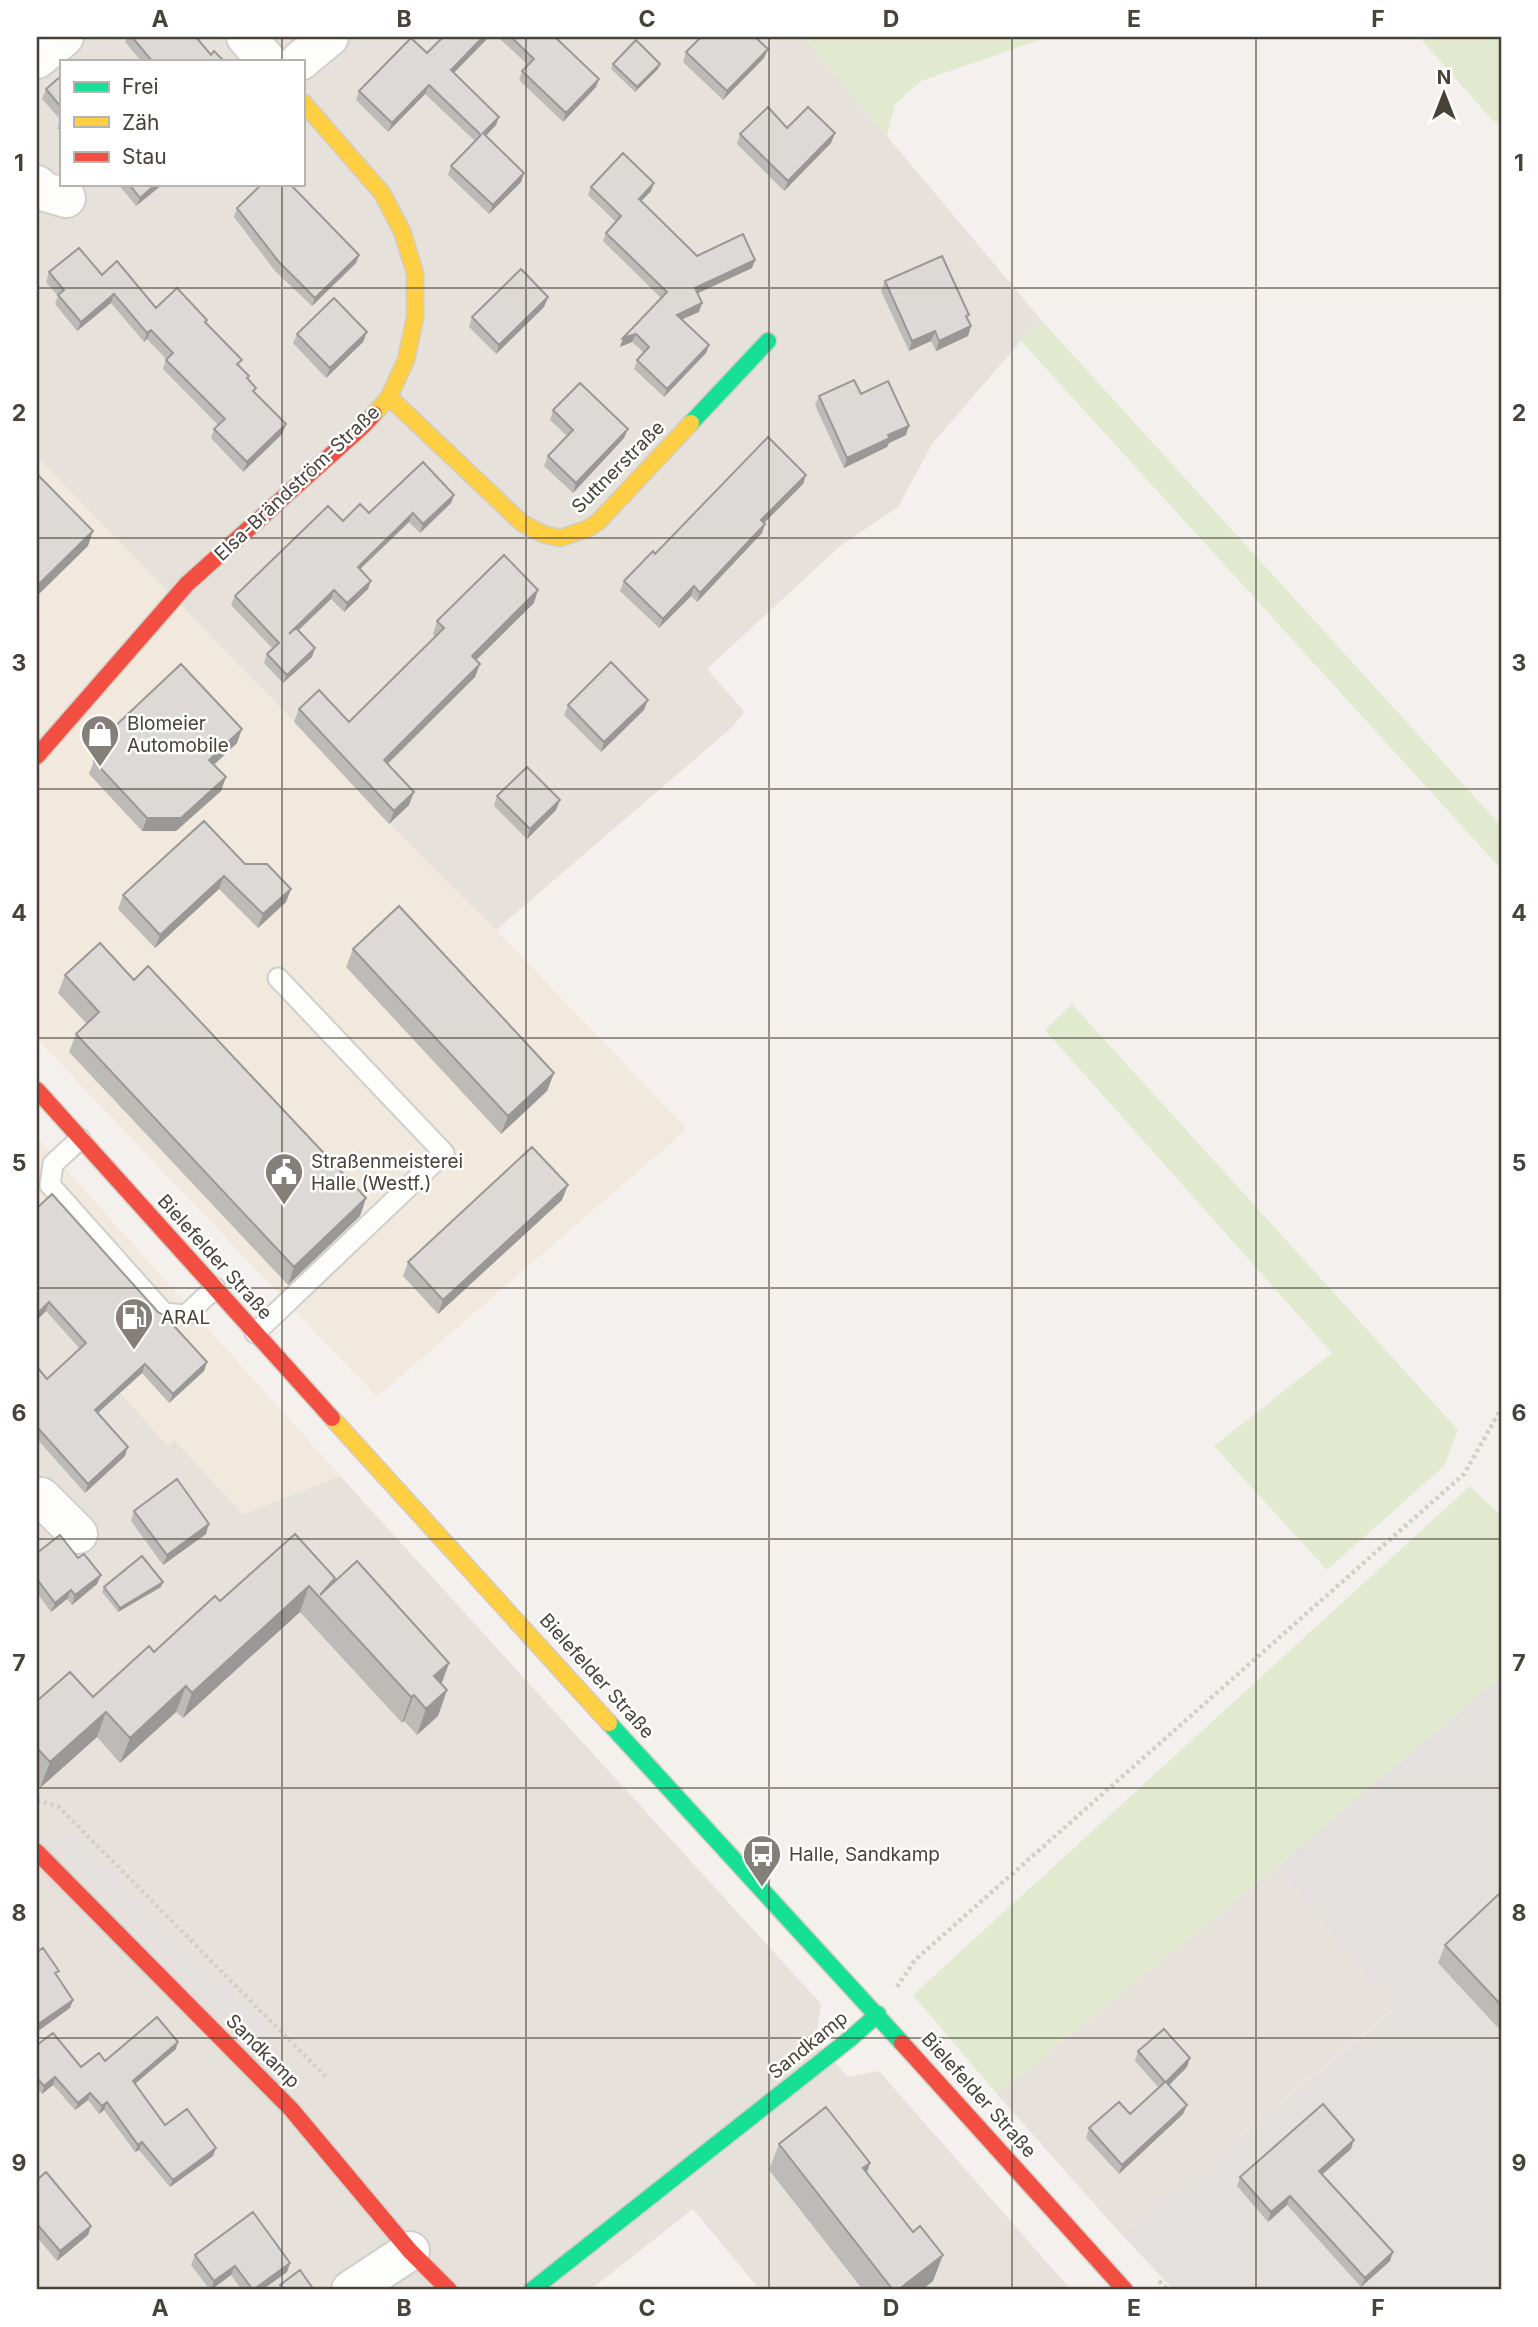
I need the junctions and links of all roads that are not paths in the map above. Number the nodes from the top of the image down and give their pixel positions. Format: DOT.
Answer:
graph roads {
  1 [pos="64,37"];
  2 [pos="246,37"];
  3 [pos="329,37"];
  4 [pos="37,59"];
  5 [pos="266,60"];
  6 [pos="301,60"];
  7 [pos="304,103"];
  8 [pos="768,341"];
  9 [pos="389,397"];
  10 [pos="37,756"];
  11 [pos="278,978"];
  12 [pos="37,1090"];
  13 [pos="80,1139"];
  14 [pos="215,1288"];
  15 [pos="256,1333"];
  16 [pos="37,1498"];
  17 [pos="78,1534"];
  18 [pos="37,1852"];
  19 [pos="878,2014"];
  20 [pos="410,2251"];
  21 [pos="351,2290"];
  22 [pos="449,2290"];
  23 [pos="532,2290"];
  24 [pos="1125,2290"];
  1 -- 4 [label="street"];
  2 -- 5 [label="street"];
  3 -- 6 [label="street"];
  7 -- 9 [label="street, Elsa-Brändström-Straße"];
  8 -- 9 [label="street, Suttnerstraße"];
  9 -- 10 [label="street, Elsa-Brändström-Straße"];
  11 -- 15 [label="lane"];
  12 -- 13 [label="street, Bielefelder Straße"];
  13 -- 14 [label="street, Bielefelder Straße"];
  13 -- 14 [label="lane"];
  14 -- 15 [label="street, Bielefelder Straße"];
  15 -- 19 [label="street, Bielefelder Straße"];
  16 -- 17 [label="street"];
  18 -- 20 [label="street, Sandkamp"];
  19 -- 23 [label="street, Sandkamp"];
  19 -- 24 [label="street, Bielefelder Straße"];
  20 -- 21 [label="street"];
  20 -- 22 [label="street, Sandkamp"];
}
